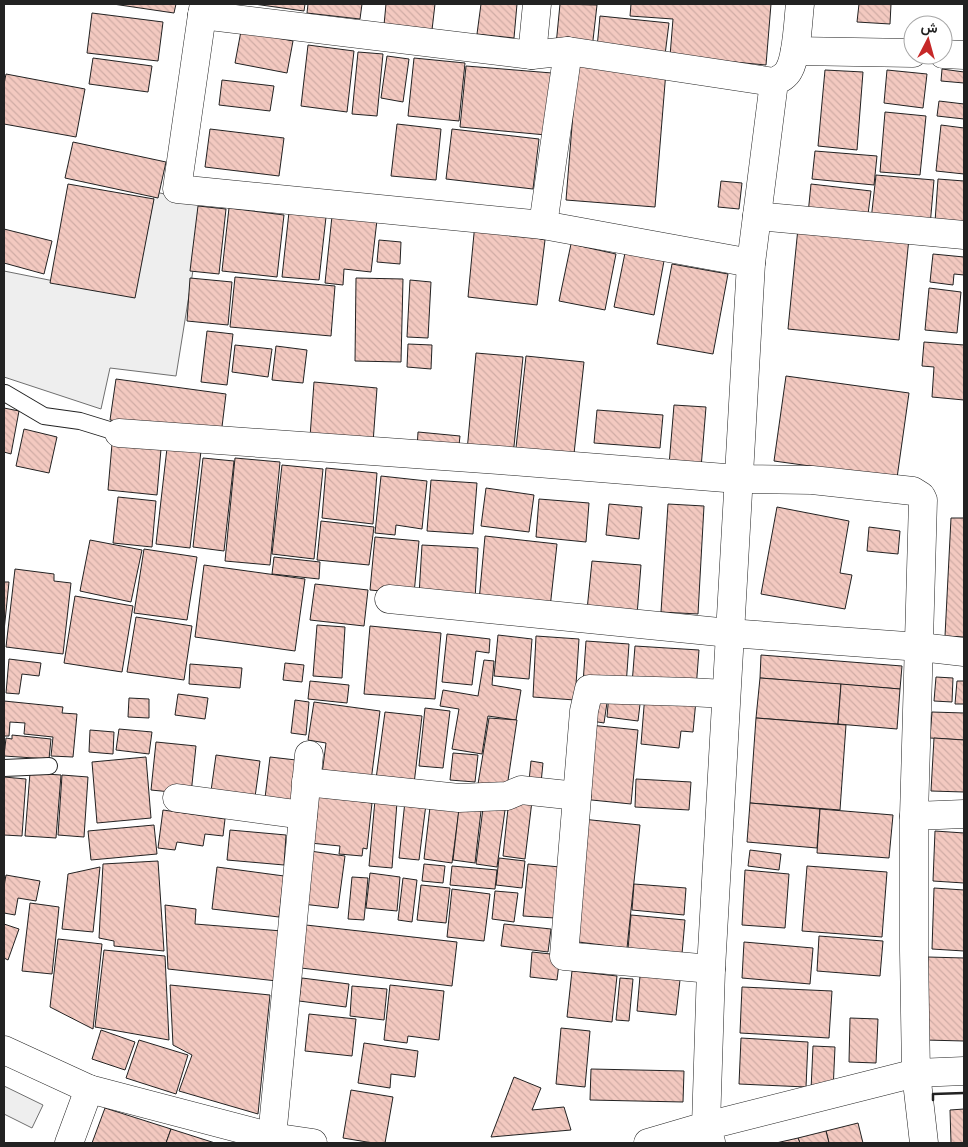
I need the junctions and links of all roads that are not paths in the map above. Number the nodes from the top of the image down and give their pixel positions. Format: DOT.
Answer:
graph roads {
  1 [pos="537,4"];
  2 [pos="800,4"];
  3 [pos="203,9"];
  4 [pos="568,51"];
  5 [pos="795,51"];
  6 [pos="903,54"];
  7 [pos="532,55"];
  8 [pos="774,82"];
  9 [pos="757,216"];
  10 [pos="543,225"];
  11 [pos="964,235"];
  12 [pos="751,263"];
  13 [pos="6,393"];
  14 [pos="118,433"];
  15 [pos="738,479"];
  16 [pos="389,599"];
  17 [pos="729,633"];
  18 [pos="920,647"];
  19 [pos="964,652"];
  20 [pos="726,694"];
  21 [pos="309,755"];
  22 [pos="48,766"];
  23 [pos="4,768"];
  24 [pos="306,782"];
  25 [pos="577,796"];
  26 [pos="177,798"];
  27 [pos="964,814"];
  28 [pos="303,815"];
  29 [pos="914,816"];
  30 [pos="711,969"];
  31 [pos="4,1050"];
  32 [pos="964,1071"];
  33 [pos="916,1073"];
  34 [pos="89,1089"];
  35 [pos="708,1134"];
  36 [pos="272,1137"];
  37 [pos="69,1143"];
  38 [pos="313,1143"];
  39 [pos="648,1143"];
  40 [pos="924,1143"];
  1 -- 7 [label="street"];
  2 -- 5 [label="street"];
  3 -- 7 [label="street"];
  3 -- 10 [label="street"];
  4 -- 7 [label="street"];
  4 -- 8 [label="street"];
  4 -- 10 [label="street"];
  5 -- 6 [label="street"];
  5 -- 8 [label="street"];
  8 -- 9 [label="street"];
  9 -- 11 [label="street"];
  9 -- 12 [label="street"];
  10 -- 12 [label="street"];
  12 -- 15 [label="street"];
  13 -- 14 [label="lane"];
  14 -- 15 [label="street"];
  15 -- 17 [label="street"];
  15 -- 18 [label="street"];
  16 -- 17 [label="street"];
  17 -- 18 [label="street"];
  17 -- 20 [label="street"];
  18 -- 19 [label="street"];
  18 -- 29 [label="street"];
  20 -- 25 [label="street"];
  20 -- 30 [label="street"];
  21 -- 24 [label="street"];
  22 -- 23 [label="lane"];
  24 -- 25 [label="street"];
  24 -- 28 [label="street"];
  25 -- 30 [label="street"];
  26 -- 28 [label="street"];
  27 -- 29 [label="street"];
  28 -- 36 [label="street"];
  29 -- 33 [label="street"];
  30 -- 35 [label="street"];
  31 -- 34 [label="street"];
  32 -- 33 [label="street"];
  33 -- 35 [label="street"];
  33 -- 40 [label="street"];
  34 -- 36 [label="street"];
  34 -- 37 [label="street"];
  35 -- 39 [label="street"];
  36 -- 38 [label="street"];
}
